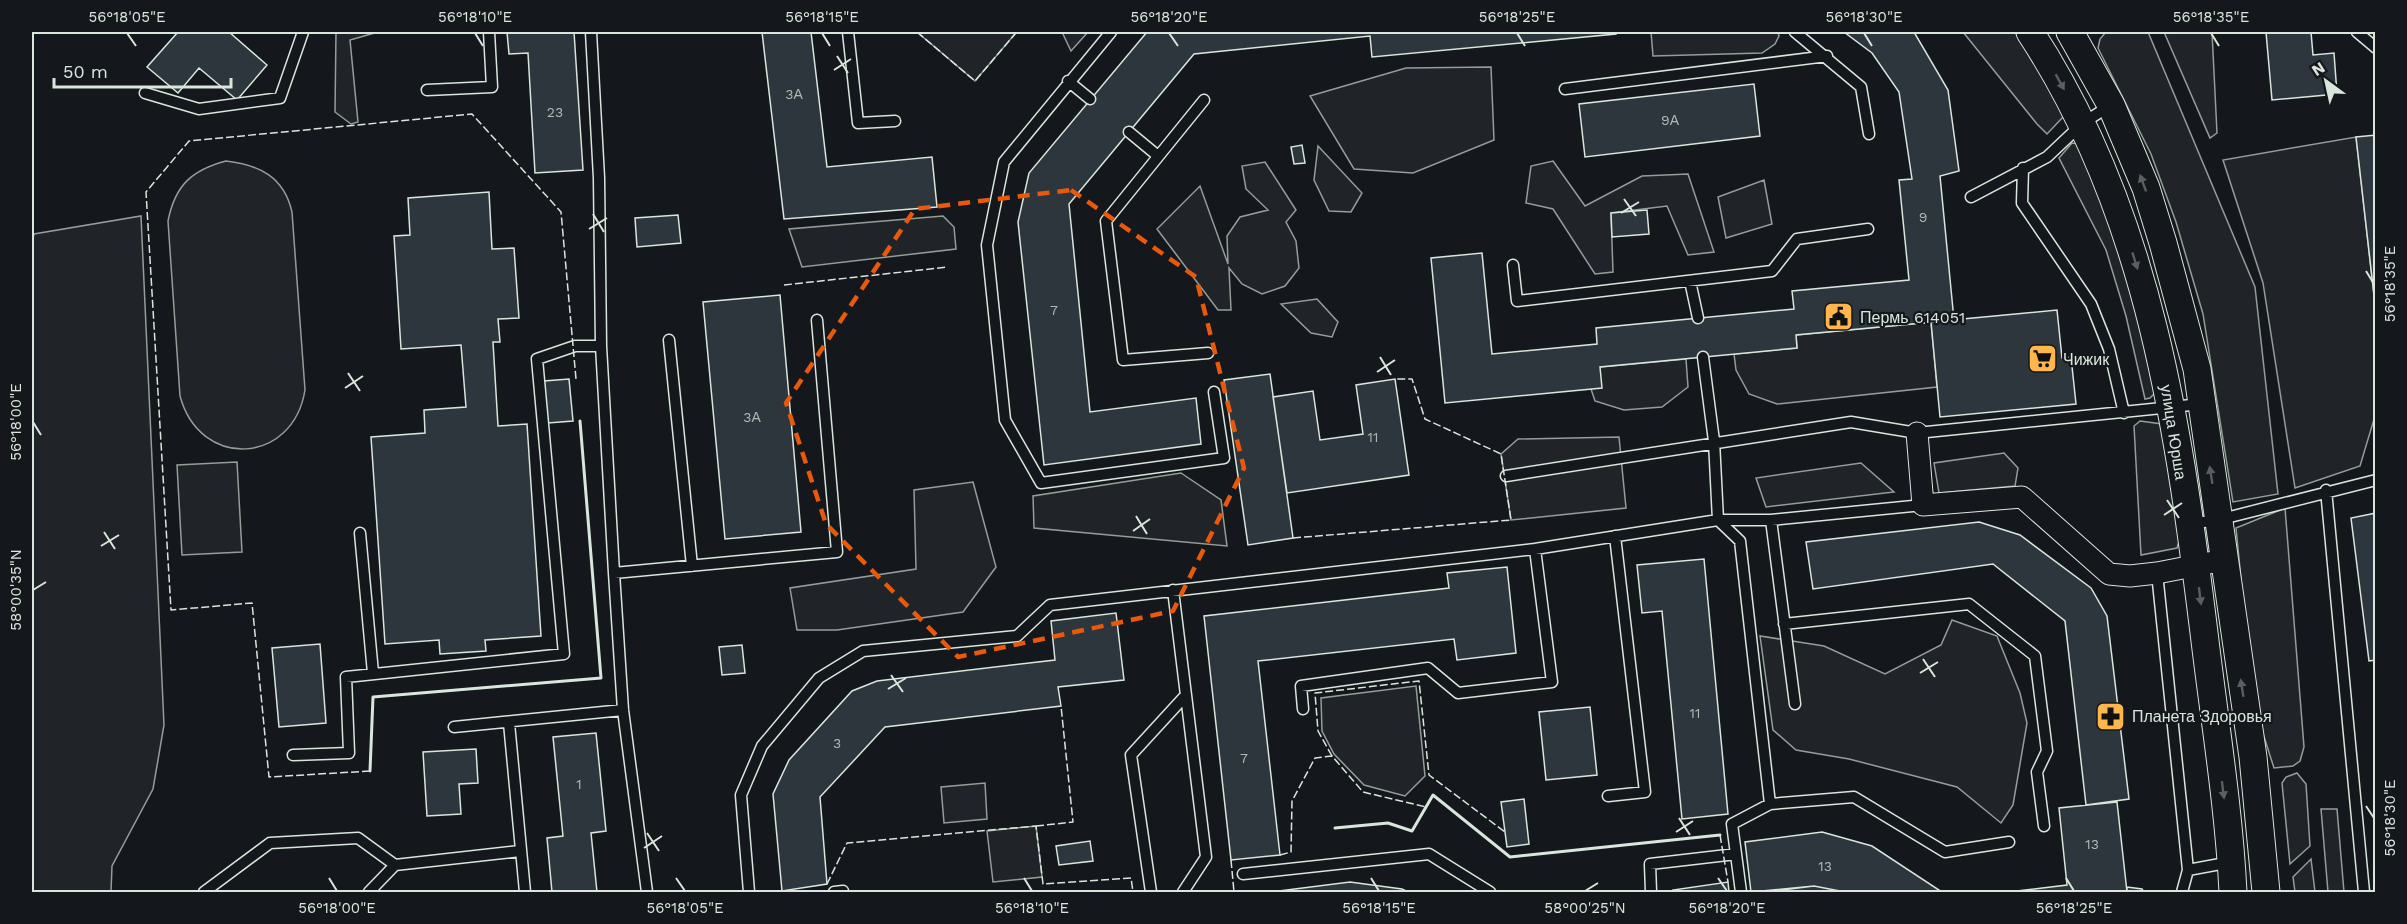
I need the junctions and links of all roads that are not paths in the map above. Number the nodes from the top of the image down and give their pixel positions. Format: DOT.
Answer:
graph roads {
  1 [pos="303,32"];
  2 [pos="489,32"];
  3 [pos="591,32"];
  4 [pos="849,32"];
  5 [pos="1111,32"];
  6 [pos="1795,32"];
  7 [pos="2030,32"];
  8 [pos="2357,32"];
  9 [pos="2064,41"];
  10 [pos="2376,48"];
  11 [pos="1827,56"];
  12 [pos="1068,81"];
  13 [pos="1565,89"];
  14 [pos="427,90"];
  15 [pos="145,93"];
  16 [pos="1089,99"];
  17 [pos="1204,100"];
  18 [pos="2111,105"];
  19 [pos="895,121"];
  20 [pos="2083,123"];
  21 [pos="1129,132"];
  22 [pos="1869,134"];
  23 [pos="1158,156"];
  24 [pos="2023,168"];
  25 [pos="1971,198"];
  26 [pos="1868,229"];
  27 [pos="1513,265"];
  28 [pos="1690,281"];
  29 [pos="1698,318"];
  30 [pos="817,320"];
  31 [pos="669,340"];
  32 [pos="601,346"];
  33 [pos="1208,353"];
  34 [pos="1703,357"];
  35 [pos="1214,393"];
  36 [pos="2201,404"];
  37 [pos="2171,408"];
  38 [pos="2124,413"];
  39 [pos="1917,433"];
  40 [pos="1714,441"];
  41 [pos="1506,476"];
  42 [pos="2376,480"];
  43 [pos="2326,490"];
  44 [pos="1923,505"];
  45 [pos="1718,520"];
  46 [pos="1771,520"];
  47 [pos="2218,520"];
  48 [pos="2189,524"];
  49 [pos="360,533"];
  50 [pos="1615,536"];
  51 [pos="1535,549"];
  52 [pos="2224,560"];
  53 [pos="692,566"];
  54 [pos="2196,566"];
  55 [pos="614,573"];
  56 [pos="2157,573"];
  57 [pos="1173,590"];
  58 [pos="1784,624"];
  59 [pos="373,673"];
  60 [pos="1186,695"];
  61 [pos="1795,704"];
  62 [pos="1303,709"];
  63 [pos="623,710"];
  64 [pos="510,723"];
  65 [pos="454,727"];
  66 [pos="293,755"];
  67 [pos="1608,796"];
  68 [pos="1770,804"];
  69 [pos="2044,826"];
  70 [pos="2009,842"];
  71 [pos="520,851"];
  72 [pos="1736,854"];
  73 [pos="2231,862"];
  74 [pos="395,865"];
  75 [pos="2188,870"];
  76 [pos="1243,874"];
  77 [pos="204,892"];
  78 [pos="369,892"];
  79 [pos="525,892"];
  80 [pos="647,892"];
  81 [pos="749,892"];
  82 [pos="1151,892"];
  83 [pos="1183,892"];
  84 [pos="1490,892"];
  85 [pos="1651,892"];
  86 [pos="1742,892"];
  87 [pos="2182,892"];
  88 [pos="2233,892"];
  89 [pos="2266,892"];
  90 [pos="2364,892"];
  1 -- 15 [label="lane"];
  2 -- 14 [label="lane"];
  3 -- 32 [label="lane"];
  4 -- 19 [label="lane"];
  5 -- 12 [label="lane"];
  6 -- 11 [label="lane"];
  7 -- 9 [label="street, улица Юрша"];
  8 -- 10 [label="lane"];
  9 -- 18 [label="street, улица Юрша"];
  9 -- 20 [label="street, улица Юрша, one-way"];
  11 -- 13 [label="lane"];
  11 -- 22 [label="lane"];
  12 -- 16 [label="lane"];
  12 -- 35 [label="lane"];
  17 -- 23 [label="lane"];
  18 -- 20 [label="lane"];
  36 -- 18 [label="street, улица Юрша, one-way"];
  20 -- 24 [label="lane"];
  20 -- 37 [label="street, улица Юрша, one-way"];
  21 -- 23 [label="lane"];
  23 -- 33 [label="lane"];
  24 -- 25 [label="lane"];
  24 -- 38 [label="lane"];
  26 -- 28 [label="lane"];
  27 -- 28 [label="lane"];
  28 -- 29 [label="lane"];
  30 -- 53 [label="lane"];
  31 -- 53 [label="lane"];
  32 -- 55 [label="lane"];
  32 -- 59 [label="lane"];
  34 -- 40 [label="lane"];
  36 -- 37 [label="lane"];
  47 -- 36 [label="street, улица Юрша, one-way"];
  37 -- 38 [label="lane"];
  37 -- 48 [label="street, улица Юрша"];
  38 -- 39 [label="lane"];
  39 -- 40 [label="lane"];
  39 -- 44 [label="street"];
  40 -- 41 [label="lane"];
  40 -- 45 [label="lane"];
  42 -- 43 [label="lane"];
  43 -- 47 [label="lane"];
  43 -- 90 [label="lane"];
  44 -- 46 [label="lane"];
  44 -- 56 [label="street"];
  45 -- 46 [label="lane"];
  45 -- 50 [label="lane"];
  45 -- 68 [label="lane"];
  46 -- 58 [label="lane"];
  47 -- 48 [label="lane"];
  47 -- 52 [label="street, улица Юрша"];
  48 -- 54 [label="street, улица Юрша"];
  49 -- 59 [label="lane"];
  50 -- 51 [label="lane"];
  50 -- 67 [label="lane"];
  51 -- 57 [label="lane"];
  51 -- 62 [label="lane"];
  52 -- 54 [label="street"];
  89 -- 52 [label="street, улица Юрша, one-way"];
  53 -- 55 [label="lane"];
  54 -- 56 [label="street"];
  54 -- 73 [label="street, улица Юрша, one-way"];
  55 -- 63 [label="lane"];
  56 -- 75 [label="lane"];
  57 -- 60 [label="lane"];
  57 -- 81 [label="lane"];
  58 -- 61 [label="lane"];
  58 -- 69 [label="lane"];
  59 -- 66 [label="lane"];
  60 -- 82 [label="lane"];
  60 -- 83 [label="lane"];
  63 -- 64 [label="lane"];
  63 -- 80 [label="lane"];
  64 -- 65 [label="lane"];
  64 -- 71 [label="lane"];
  68 -- 70 [label="lane"];
  68 -- 72 [label="lane"];
  71 -- 74 [label="lane"];
  71 -- 79 [label="lane"];
  72 -- 85 [label="lane"];
  72 -- 86 [label="lane"];
  73 -- 75 [label="lane"];
  73 -- 88 [label="street, улица Юрша"];
  74 -- 77 [label="lane"];
  74 -- 78 [label="lane"];
  75 -- 87 [label="lane"];
  76 -- 84 [label="lane"];
}
